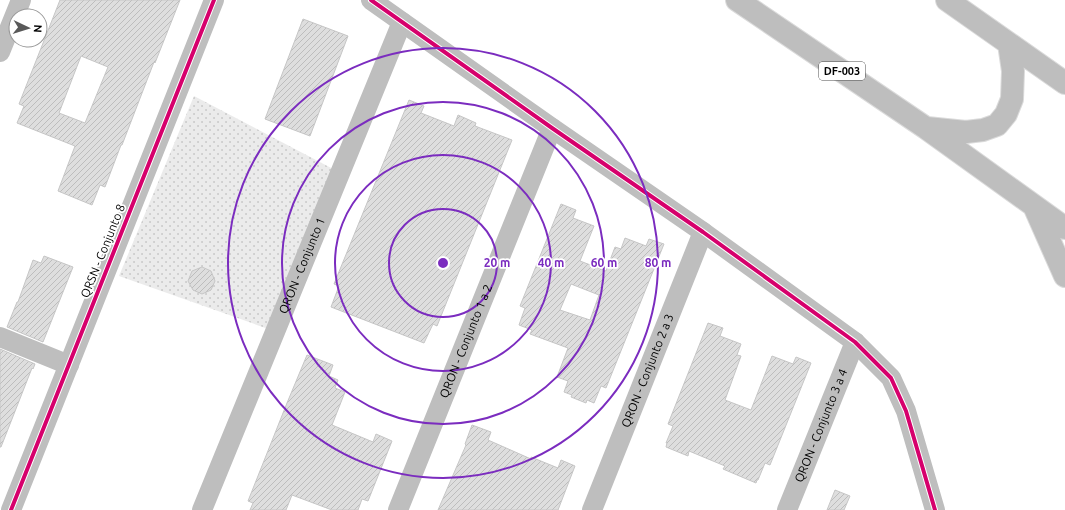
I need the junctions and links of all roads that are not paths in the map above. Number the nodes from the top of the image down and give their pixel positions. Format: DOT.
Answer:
graph roads {
  1 [pos="21,0"];
  2 [pos="214,0"];
  3 [pos="371,0"];
  4 [pos="737,0"];
  5 [pos="947,0"];
  6 [pos="402,22"];
  7 [pos="1009,44"];
  8 [pos="0,52"];
  9 [pos="1065,82"];
  10 [pos="552,128"];
  11 [pos="926,128"];
  12 [pos="1033,205"];
  13 [pos="1065,228"];
  14 [pos="703,232"];
  15 [pos="1065,276"];
  16 [pos="0,337"];
  17 [pos="855,342"];
  18 [pos="69,364"];
  19 [pos="11,510"];
  20 [pos="202,510"];
  21 [pos="398,510"];
  22 [pos="592,510"];
  23 [pos="787,510"];
  24 [pos="935,510"];
  1 -- 8 [label="street"];
  2 -- 18 [label="street, QRSN - Conjunto 8"];
  3 -- 6 [label="street"];
  4 -- 11 [label="highway, DF-003"];
  5 -- 7 [label="highway"];
  6 -- 10 [label="street"];
  6 -- 20 [label="street, QRON - Conjunto 1"];
  7 -- 9 [label="highway"];
  7 -- 11 [label="highway"];
  10 -- 14 [label="street"];
  10 -- 21 [label="street, QRON - Conjunto 1 a 2"];
  11 -- 12 [label="highway, DF-003"];
  12 -- 13 [label="highway, DF-003"];
  12 -- 15 [label="highway"];
  14 -- 17 [label="street"];
  14 -- 22 [label="street, QRON - Conjunto 2 a 3"];
  16 -- 18 [label="street"];
  17 -- 23 [label="street, QRON - Conjunto 3 a 4"];
  17 -- 24 [label="street"];
  18 -- 19 [label="street, QRSN - Conjunto 8"];
}
